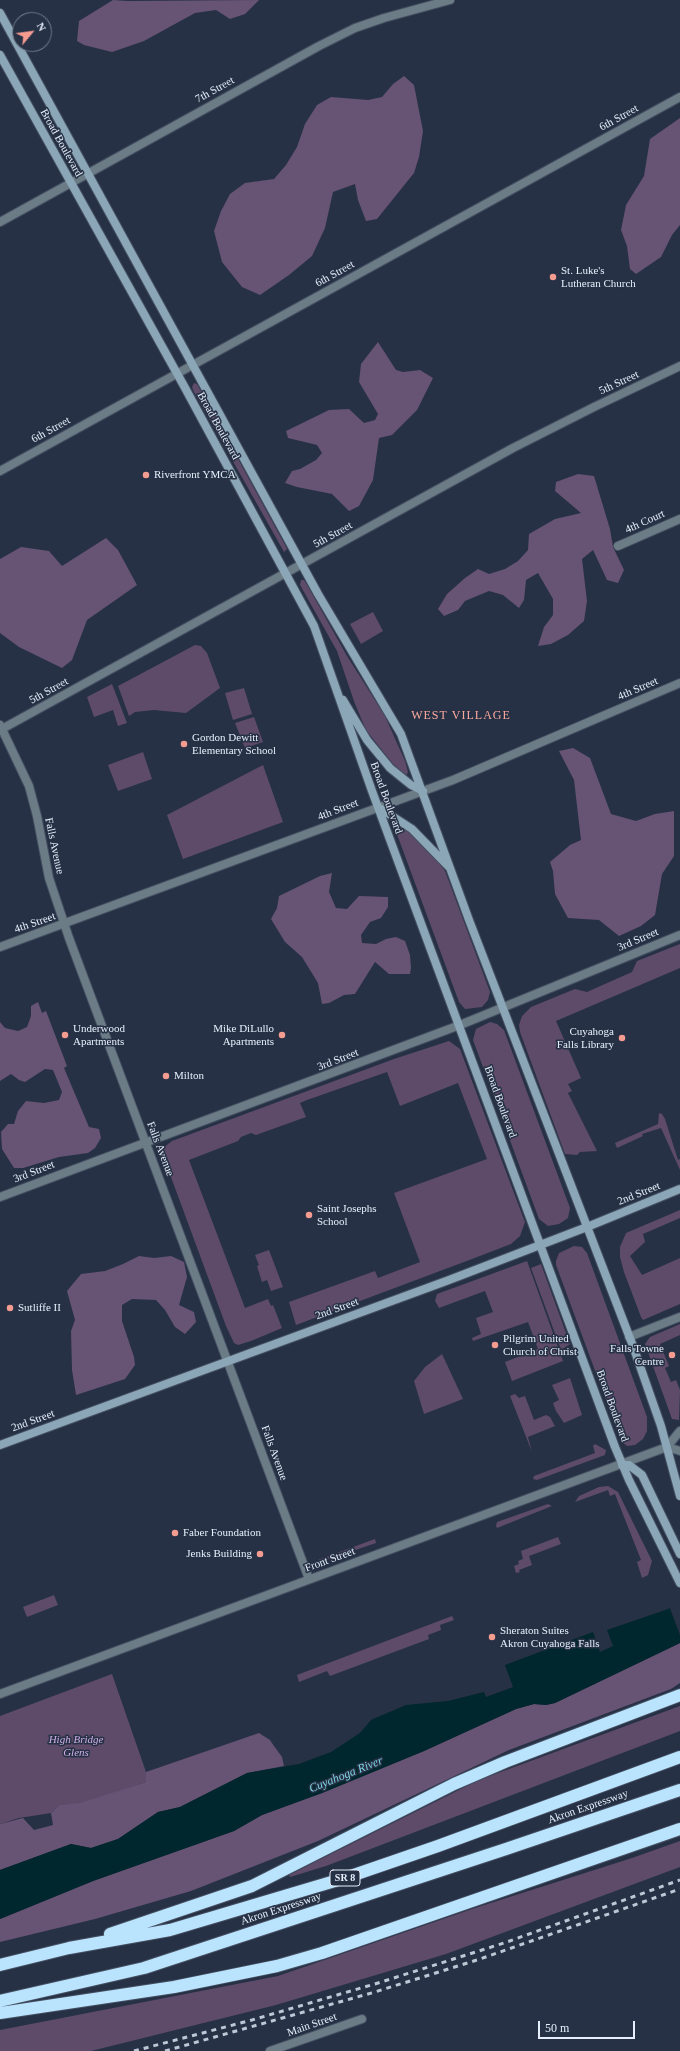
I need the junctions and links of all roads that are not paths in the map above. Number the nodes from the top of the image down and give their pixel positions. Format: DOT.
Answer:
graph roads {
  1 [pos="450,0"];
  2 [pos="0,13"];
  3 [pos="0,55"];
  4 [pos="680,97"];
  5 [pos="88,174"];
  6 [pos="70,183"];
  7 [pos="0,222"];
  8 [pos="192,364"];
  9 [pos="680,366"];
  10 [pos="177,373"];
  11 [pos="0,471"];
  12 [pos="680,519"];
  13 [pos="618,546"];
  14 [pos="302,564"];
  15 [pos="286,573"];
  16 [pos="680,683"];
  17 [pos="336,689"];
  18 [pos="1,728"];
  19 [pos="423,791"];
  20 [pos="378,807"];
  21 [pos="452,871"];
  22 [pos="64,924"];
  23 [pos="680,935"];
  24 [pos="0,947"];
  25 [pos="503,1008"];
  26 [pos="460,1025"];
  27 [pos="146,1143"];
  28 [pos="680,1189"];
  29 [pos="0,1197"];
  30 [pos="587,1227"];
  31 [pos="541,1245"];
  32 [pos="680,1317"];
  33 [pos="629,1337"];
  34 [pos="229,1362"];
  35 [pos="680,1431"];
  36 [pos="0,1445"];
  37 [pos="667,1447"];
  38 [pos="680,1451"];
  39 [pos="622,1465"];
  40 [pos="680,1496"];
  41 [pos="680,1554"];
  42 [pos="310,1579"];
  43 [pos="680,1583"];
  44 [pos="0,1694"];
  45 [pos="680,1695"];
  46 [pos="680,1757"];
  47 [pos="680,1790"];
  48 [pos="680,1829"];
  49 [pos="69,1948"];
  50 [pos="0,1965"];
  51 [pos="0,2001"];
  52 [pos="0,2013"];
  53 [pos="362,2019"];
  54 [pos="270,2051"];
  1 -- 5 [label="street, 7th Street"];
  2 -- 5 [label="main road, Broad Boulevard"];
  3 -- 6 [label="main road, Broad Boulevard"];
  4 -- 8 [label="street, 6th Street"];
  5 -- 6 [label="street, 7th Street"];
  5 -- 8 [label="main road, Broad Boulevard"];
  6 -- 7 [label="street, 7th Street"];
  6 -- 10 [label="main road, Broad Boulevard"];
  8 -- 10 [label="street, 6th Street"];
  8 -- 14 [label="main road, Broad Boulevard"];
  9 -- 14 [label="street, 5th Street"];
  10 -- 11 [label="street, 6th Street"];
  10 -- 15 [label="main road, Broad Boulevard"];
  12 -- 13 [label="street, 4th Court"];
  14 -- 15 [label="street, 5th Street"];
  14 -- 19 [label="main road, Broad Boulevard"];
  15 -- 17 [label="main road, Broad Boulevard"];
  15 -- 18 [label="street, 5th Street"];
  16 -- 19 [label="street, 4th Street"];
  17 -- 19 [label="main road"];
  17 -- 20 [label="main road, Broad Boulevard"];
  18 -- 22 [label="street, Falls Avenue"];
  19 -- 20 [label="street, 4th Street"];
  19 -- 21 [label="main road, Broad Boulevard"];
  20 -- 21 [label="main road"];
  20 -- 22 [label="street, 4th Street"];
  20 -- 26 [label="main road, Broad Boulevard"];
  21 -- 25 [label="main road, Broad Boulevard"];
  22 -- 24 [label="street, 4th Street"];
  22 -- 27 [label="street, Falls Avenue"];
  23 -- 25 [label="street, 3rd Street"];
  25 -- 26 [label="street, 3rd Street"];
  25 -- 30 [label="main road, Broad Boulevard"];
  26 -- 27 [label="street, 3rd Street"];
  26 -- 31 [label="main road, Broad Boulevard"];
  27 -- 29 [label="street, 3rd Street"];
  27 -- 34 [label="street, Falls Avenue"];
  28 -- 30 [label="main road, 2nd Street"];
  30 -- 31 [label="main road, 2nd Street"];
  30 -- 33 [label="main road, Broad Boulevard"];
  31 -- 34 [label="main road, 2nd Street"];
  31 -- 39 [label="main road, Broad Boulevard"];
  32 -- 33 [label="street"];
  33 -- 37 [label="main road, Broad Boulevard"];
  34 -- 36 [label="main road, 2nd Street"];
  34 -- 42 [label="street, Falls Avenue"];
  35 -- 37 [label="street, Front Street"];
  37 -- 38 [label="street"];
  37 -- 39 [label="street, Front Street"];
  37 -- 40 [label="main road, Broad Boulevard"];
  39 -- 41 [label="main road"];
  39 -- 42 [label="street, Front Street"];
  39 -- 43 [label="main road, Broad Boulevard"];
  42 -- 44 [label="street, Front Street"];
  45 -- 49 [label="highway"];
  46 -- 49 [label="highway, Akron Expressway / SR 8"];
  47 -- 51 [label="highway, Akron Expressway / SR 8"];
  48 -- 52 [label="highway"];
  49 -- 50 [label="highway, Akron Expressway / SR 8"];
  53 -- 54 [label="street, Main Street"];
}
